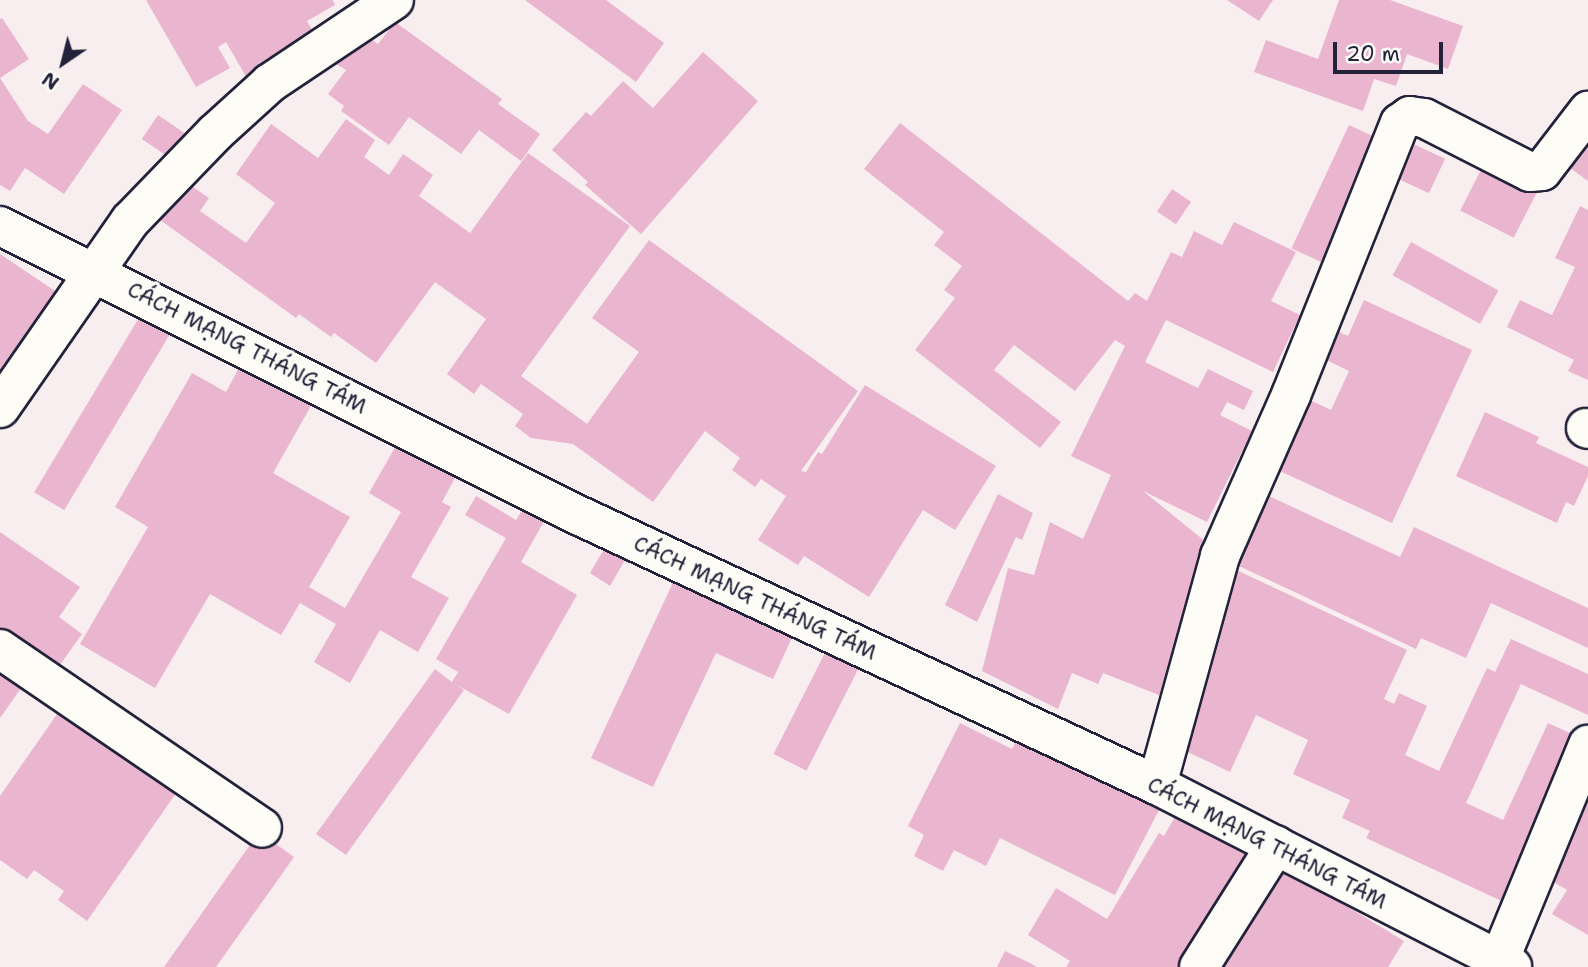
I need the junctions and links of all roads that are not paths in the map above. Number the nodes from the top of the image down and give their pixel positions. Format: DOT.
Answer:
graph roads {
  1 [pos="394,0"];
  2 [pos="1588,111"];
  3 [pos="0,226"];
  4 [pos="94,270"];
  5 [pos="0,408"];
  6 [pos="0,649"];
  7 [pos="1588,745"];
  8 [pos="1157,785"];
  9 [pos="262,828"];
  10 [pos="1276,845"];
  11 [pos="1505,964"];
  12 [pos="1199,967"];
  1 -- 4 [label="street"];
  2 -- 8 [label="street"];
  3 -- 4 [label="street, CÁCH MẠNG THÁNG TÁM"];
  4 -- 5 [label="street"];
  4 -- 8 [label="street, CÁCH MẠNG THÁNG TÁM"];
  6 -- 9 [label="street"];
  7 -- 11 [label="street"];
  8 -- 10 [label="street, CÁCH MẠNG THÁNG TÁM"];
  10 -- 11 [label="street, CÁCH MẠNG THÁNG TÁM"];
  10 -- 12 [label="street"];
}
